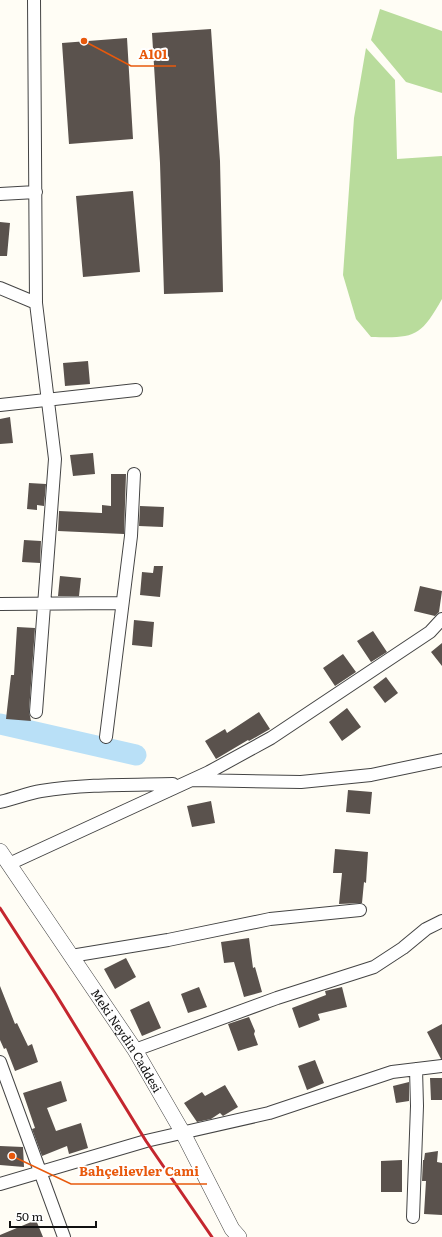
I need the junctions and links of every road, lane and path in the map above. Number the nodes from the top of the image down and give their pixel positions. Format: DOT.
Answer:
graph roads {
  1 [pos="34,0"];
  2 [pos="36,192"];
  3 [pos="0,194"];
  4 [pos="0,288"];
  5 [pos="36,303"];
  6 [pos="136,390"];
  7 [pos="48,400"];
  8 [pos="0,405"];
  9 [pos="134,474"];
  10 [pos="122,603"];
  11 [pos="0,604"];
  12 [pos="45,604"];
  13 [pos="442,619"];
  14 [pos="36,712"];
  15 [pos="106,737"];
  16 [pos="441,761"];
  17 [pos="185,782"];
  18 [pos="0,802"];
  19 [pos="0,851"];
  20 [pos="9,864"];
  21 [pos="360,910"];
  22 [pos="442,921"];
  23 [pos="71,956"];
  24 [pos="135,1050"];
  25 [pos="0,1062"];
  26 [pos="442,1066"];
  27 [pos="416,1069"];
  28 [pos="182,1133"];
  29 [pos="40,1174"];
  30 [pos="0,1184"];
  31 [pos="413,1217"];
  32 [pos="64,1237"];
  33 [pos="239,1237"];
  1 -- 2 [label="street"];
  2 -- 3 [label="street"];
  2 -- 5 [label="street"];
  4 -- 5 [label="street"];
  5 -- 7 [label="street"];
  6 -- 7 [label="street"];
  7 -- 8 [label="street"];
  7 -- 12 [label="street"];
  9 -- 10 [label="street"];
  10 -- 12 [label="street"];
  10 -- 15 [label="street"];
  11 -- 12 [label="street"];
  12 -- 14 [label="street"];
  13 -- 17 [label="street"];
  16 -- 17 [label="street"];
  17 -- 18 [label="street"];
  17 -- 20 [label="street"];
  19 -- 20 [label="street, Meki Neydin Caddesi"];
  20 -- 23 [label="street, Meki Neydin Caddesi"];
  21 -- 23 [label="street"];
  22 -- 24 [label="street"];
  23 -- 24 [label="street, Meki Neydin Caddesi"];
  24 -- 28 [label="street, Meki Neydin Caddesi"];
  25 -- 29 [label="street"];
  26 -- 27 [label="street"];
  27 -- 28 [label="street"];
  27 -- 31 [label="street"];
  28 -- 29 [label="street"];
  28 -- 33 [label="street, Meki Neydin Caddesi"];
  29 -- 30 [label="street"];
  29 -- 32 [label="street"];
}
